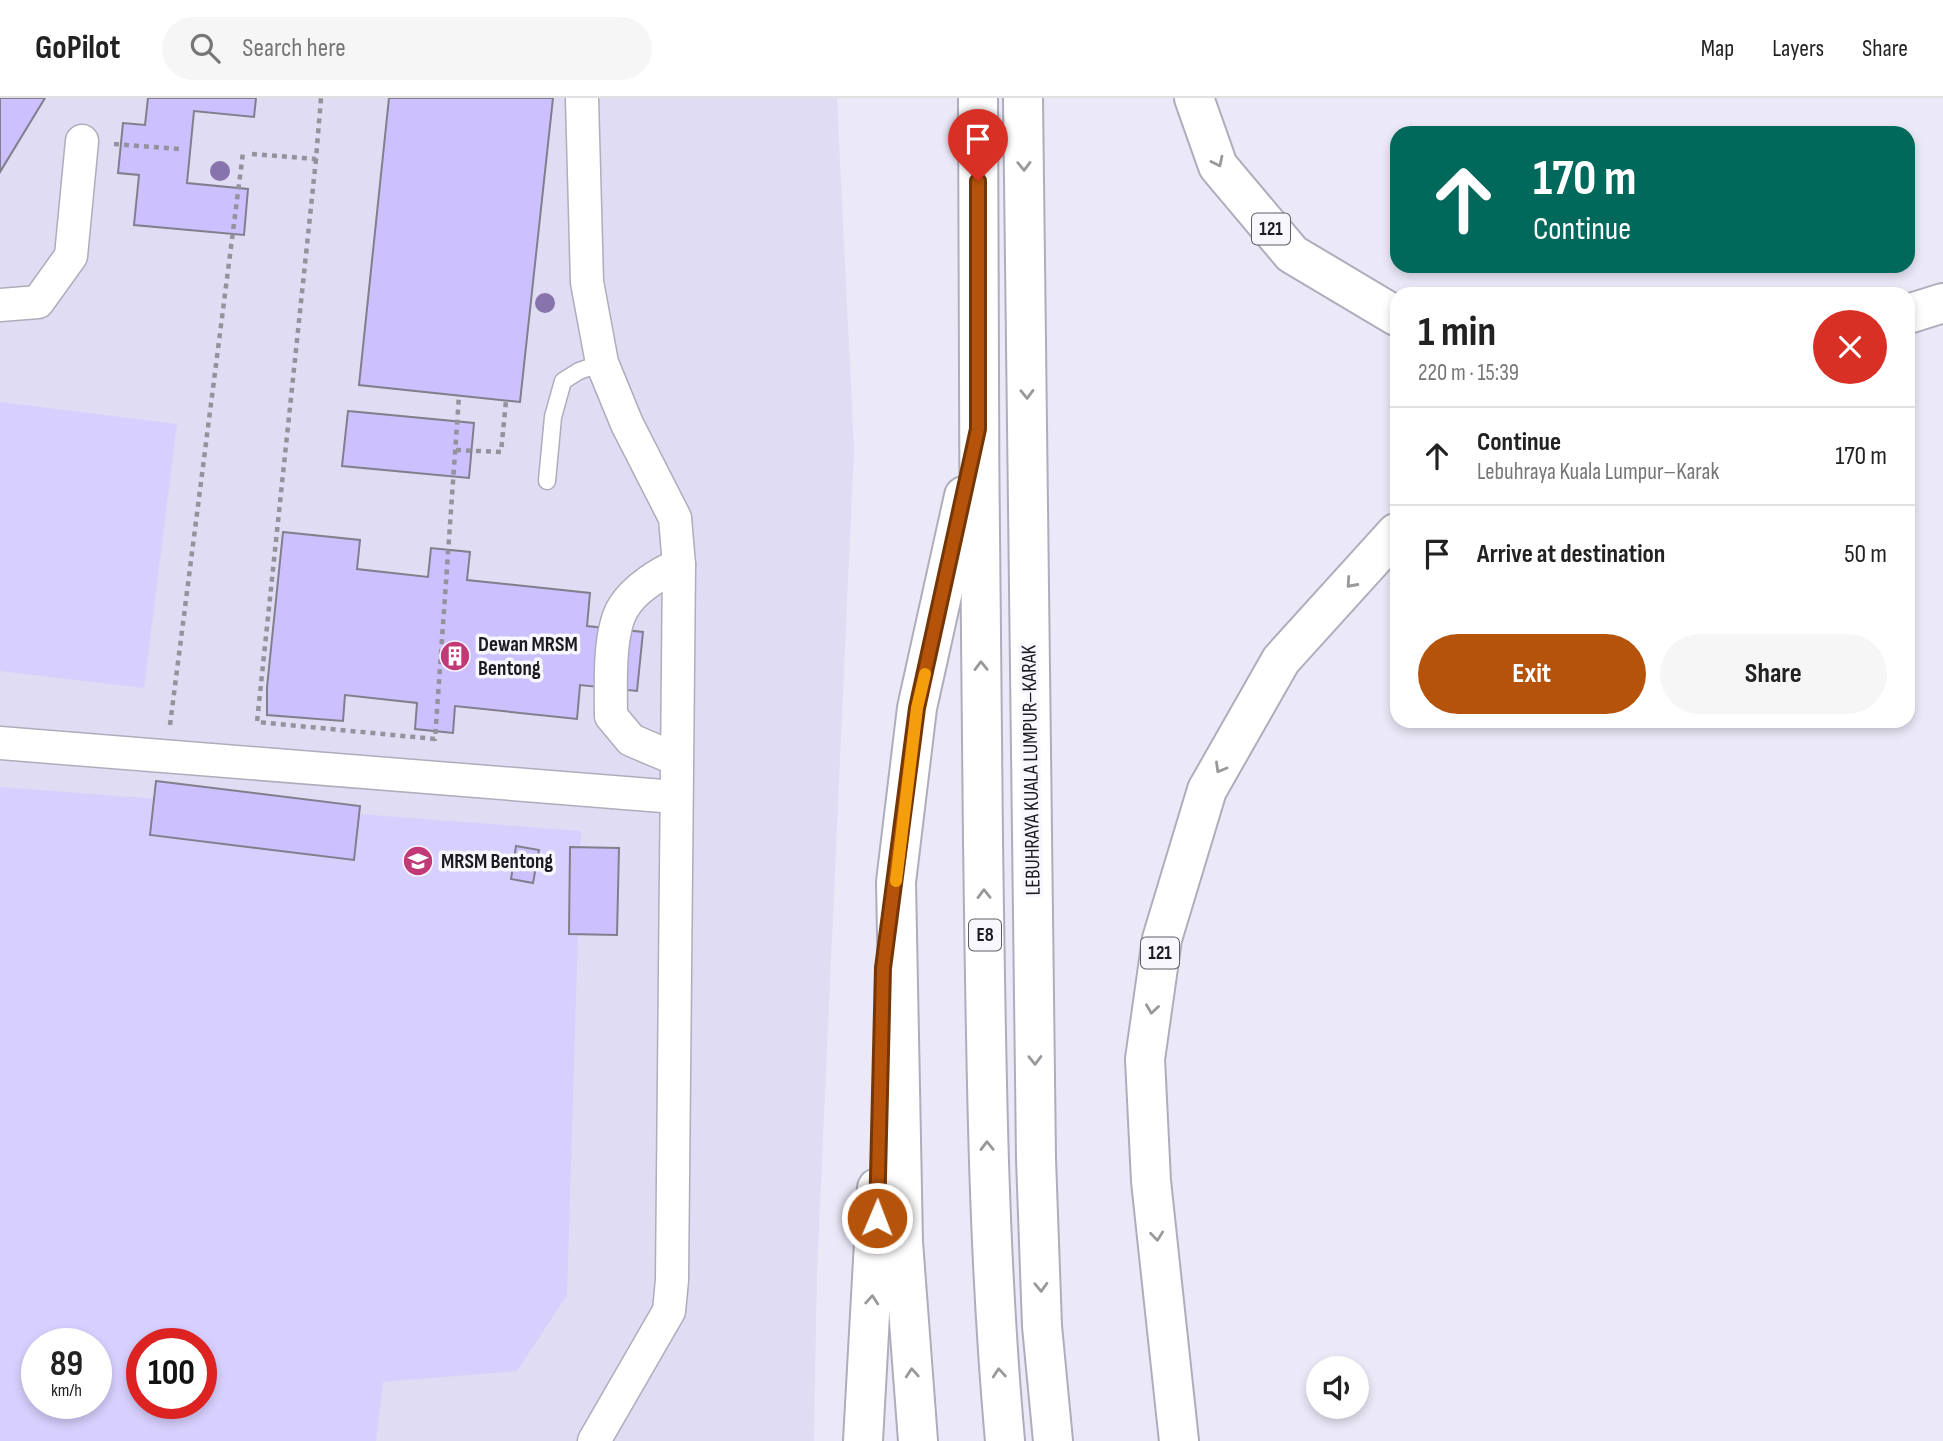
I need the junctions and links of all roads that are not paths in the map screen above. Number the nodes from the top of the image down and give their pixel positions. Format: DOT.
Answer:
graph roads {
  1 [pos="582,98"];
  2 [pos="978,98"];
  3 [pos="1023,98"];
  4 [pos="1194,98"];
  5 [pos="82,141"];
  6 [pos="1943,303"];
  7 [pos="0,305"];
  8 [pos="1390,312"];
  9 [pos="1915,312"];
  10 [pos="602,363"];
  11 [pos="978,429"];
  12 [pos="547,481"];
  13 [pos="1390,540"];
  14 [pos="679,565"];
  15 [pos="0,743"];
  16 [pos="676,759"];
  17 [pos="676,797"];
  18 [pos="896,882"];
  19 [pos="594,1441"];
  20 [pos="863,1441"];
  21 [pos="918,1441"];
  22 [pos="1005,1441"];
  23 [pos="1053,1441"];
  24 [pos="1179,1441"];
  1 -- 10 [label="street"];
  2 -- 11 [label="highway, E8"];
  3 -- 23 [label="highway, LEBUHRAYA KUALA LUMPUR–KARAK, one-way"];
  4 -- 8 [label="highway, 121, one-way"];
  5 -- 7 [label="street"];
  6 -- 9 [label="highway"];
  10 -- 12 [label="lane"];
  10 -- 14 [label="street"];
  11 -- 18 [label="highway"];
  22 -- 11 [label="highway, E8, one-way"];
  13 -- 24 [label="highway, 121, one-way"];
  14 -- 16 [label="street"];
  14 -- 16 [label="street"];
  15 -- 17 [label="street"];
  16 -- 17 [label="street"];
  17 -- 19 [label="street"];
  20 -- 18 [label="highway, one-way"];
  21 -- 18 [label="highway, one-way"];
}
